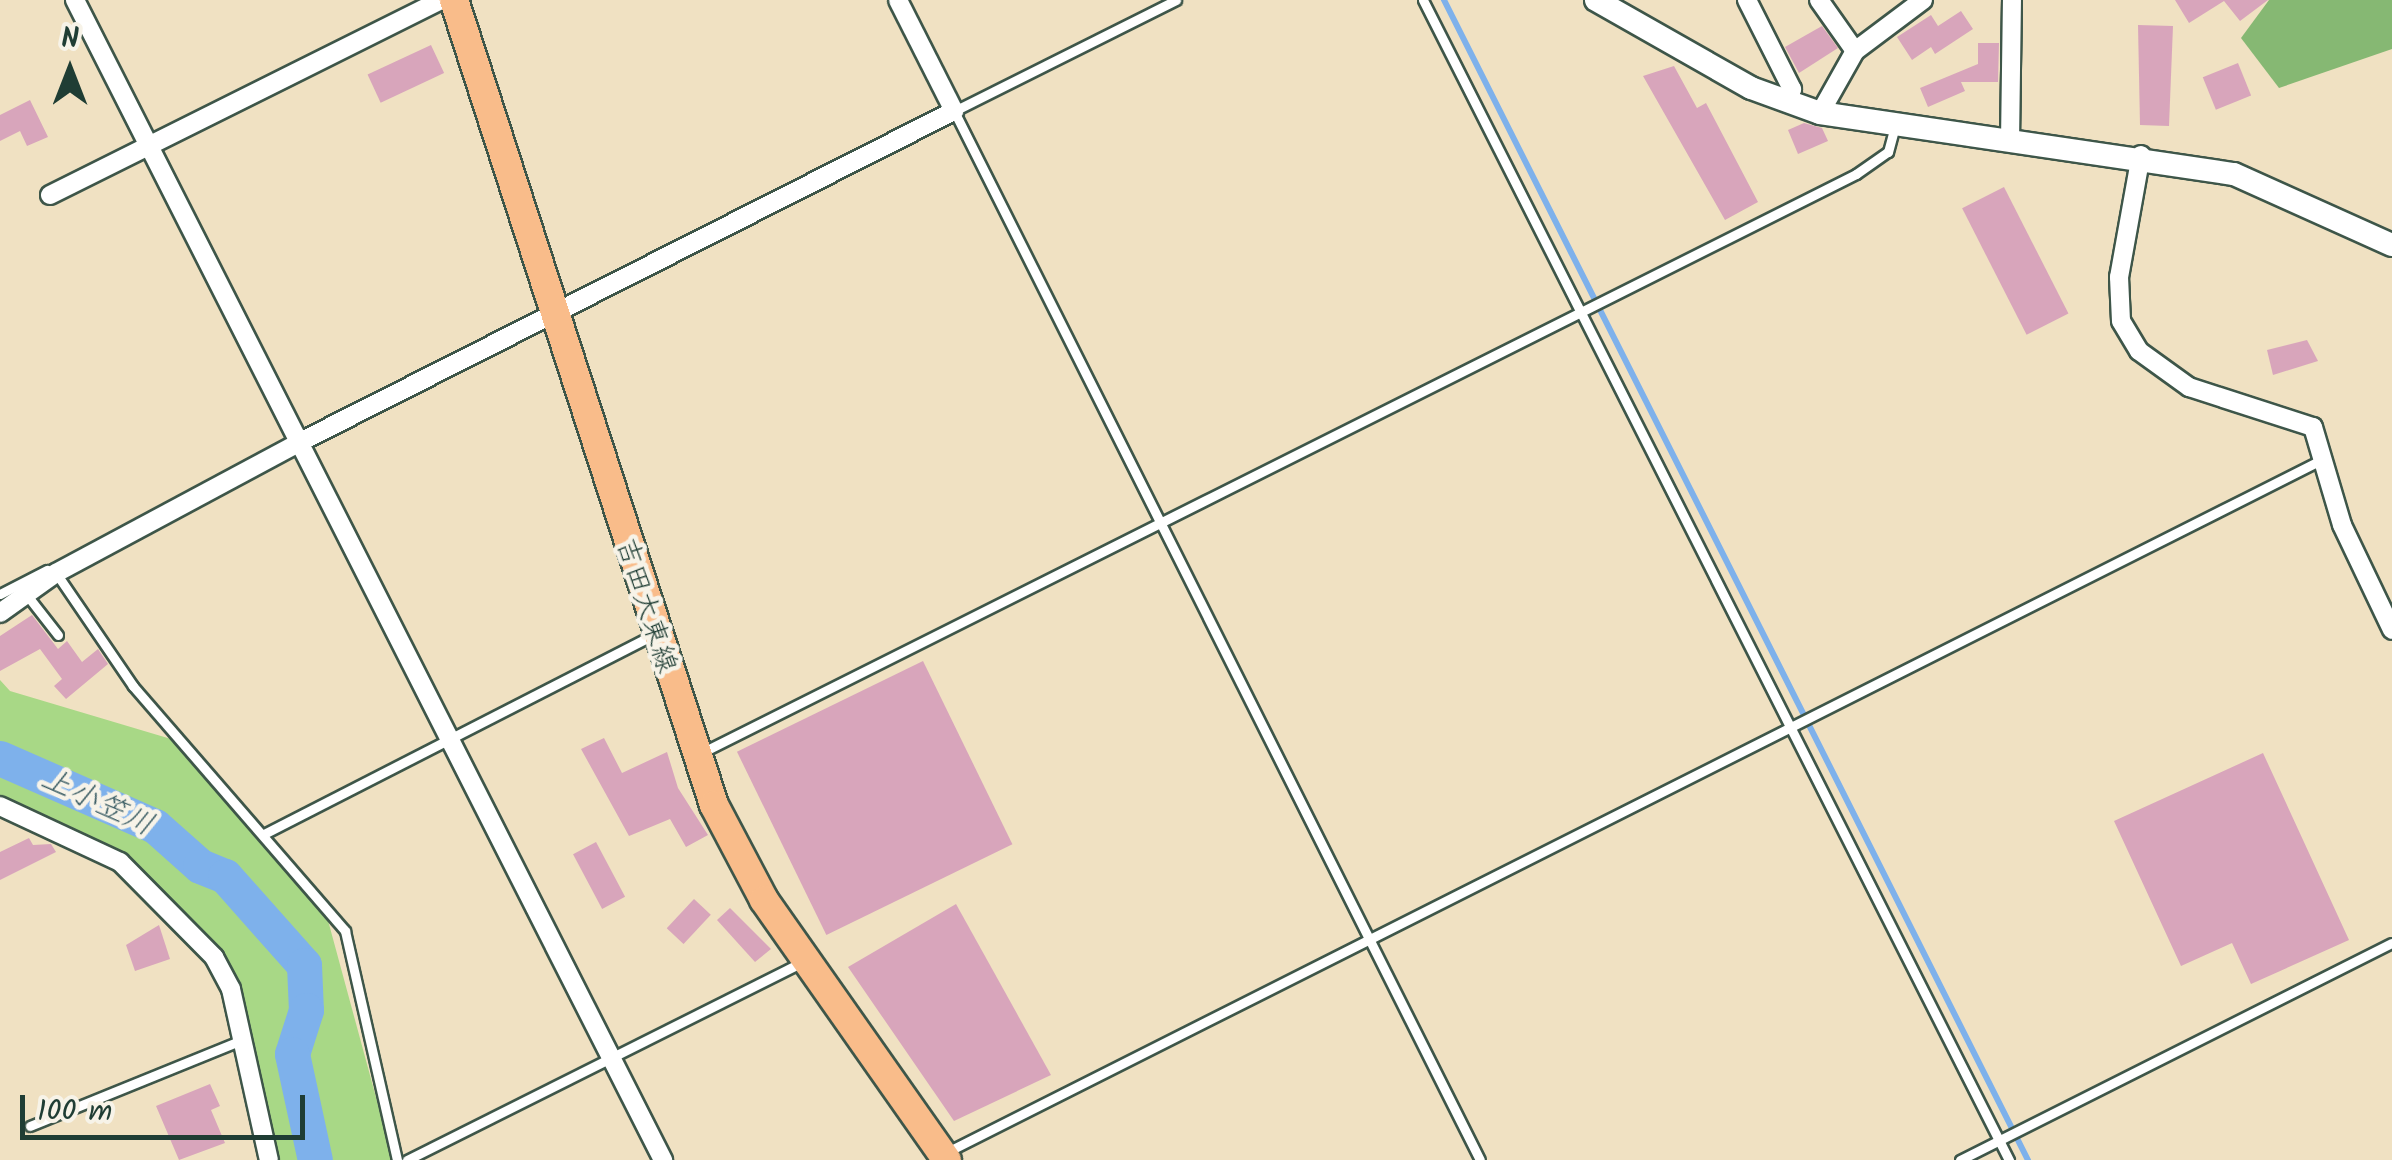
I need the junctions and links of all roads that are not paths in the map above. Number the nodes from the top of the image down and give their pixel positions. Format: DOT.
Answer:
graph roads {
  1 [pos="75,0"];
  2 [pos="441,0"];
  3 [pos="454,0"];
  4 [pos="898,0"];
  5 [pos="1176,0"];
  6 [pos="1423,0"];
  7 [pos="1748,0"];
  8 [pos="1820,0"];
  9 [pos="1923,0"];
  10 [pos="2012,0"];
  11 [pos="1598,1"];
  12 [pos="1854,51"];
  13 [pos="1788,102"];
  14 [pos="954,111"];
  15 [pos="1820,114"];
  16 [pos="1894,129"];
  17 [pos="2010,141"];
  18 [pos="151,147"];
  19 [pos="2141,156"];
  20 [pos="50,195"];
  21 [pos="2392,245"];
  22 [pos="1586,312"];
  23 [pos="554,316"];
  24 [pos="302,442"];
  25 [pos="2326,457"];
  26 [pos="1162,526"];
  27 [pos="59,572"];
  28 [pos="0,594"];
  29 [pos="26,594"];
  30 [pos="0,613"];
  31 [pos="2392,630"];
  32 [pos="654,634"];
  33 [pos="58,635"];
  34 [pos="1794,727"];
  35 [pos="450,738"];
  36 [pos="694,757"];
  37 [pos="0,806"];
  38 [pos="264,834"];
  39 [pos="1368,939"];
  40 [pos="2392,943"];
  41 [pos="804,961"];
  42 [pos="244,1039"];
  43 [pos="612,1062"];
  44 [pos="30,1126"];
  45 [pos="2002,1139"];
  46 [pos="945,1157"];
  47 [pos="269,1160"];
  48 [pos="397,1160"];
  49 [pos="407,1160"];
  50 [pos="663,1160"];
  51 [pos="1480,1160"];
  52 [pos="1960,1160"];
  53 [pos="2009,1160"];
  1 -- 18 [label="street"];
  2 -- 18 [label="street"];
  3 -- 23 [label="main road, 吉田大東線"];
  4 -- 14 [label="street"];
  5 -- 14 [label="lane"];
  6 -- 22 [label="lane"];
  7 -- 13 [label="street"];
  8 -- 12 [label="street"];
  9 -- 12 [label="street"];
  10 -- 17 [label="street"];
  11 -- 13 [label="street"];
  12 -- 15 [label="street"];
  13 -- 15 [label="street"];
  14 -- 23 [label="street"];
  14 -- 26 [label="lane"];
  15 -- 16 [label="street"];
  16 -- 17 [label="street"];
  16 -- 22 [label="lane"];
  17 -- 19 [label="street"];
  18 -- 20 [label="street"];
  18 -- 24 [label="street"];
  19 -- 21 [label="street"];
  19 -- 25 [label="street"];
  22 -- 26 [label="lane"];
  22 -- 34 [label="lane"];
  23 -- 24 [label="street"];
  23 -- 32 [label="main road, 吉田大東線"];
  24 -- 27 [label="street"];
  24 -- 35 [label="street"];
  25 -- 31 [label="street"];
  25 -- 34 [label="lane"];
  26 -- 36 [label="lane"];
  26 -- 39 [label="lane"];
  27 -- 28 [label="lane"];
  27 -- 29 [label="street"];
  27 -- 38 [label="lane"];
  29 -- 30 [label="street"];
  29 -- 33 [label="lane"];
  32 -- 35 [label="lane"];
  32 -- 36 [label="main road, 吉田大東線"];
  34 -- 39 [label="lane"];
  34 -- 45 [label="lane"];
  35 -- 38 [label="lane"];
  35 -- 43 [label="street"];
  36 -- 41 [label="main road, 吉田大東線"];
  37 -- 42 [label="street"];
  38 -- 48 [label="lane"];
  39 -- 46 [label="lane"];
  39 -- 51 [label="lane"];
  40 -- 45 [label="lane"];
  41 -- 43 [label="lane"];
  41 -- 46 [label="main road, 吉田大東線"];
  42 -- 44 [label="lane"];
  42 -- 47 [label="street"];
  43 -- 49 [label="lane"];
  43 -- 50 [label="street"];
  45 -- 52 [label="lane"];
  45 -- 53 [label="lane"];
}
